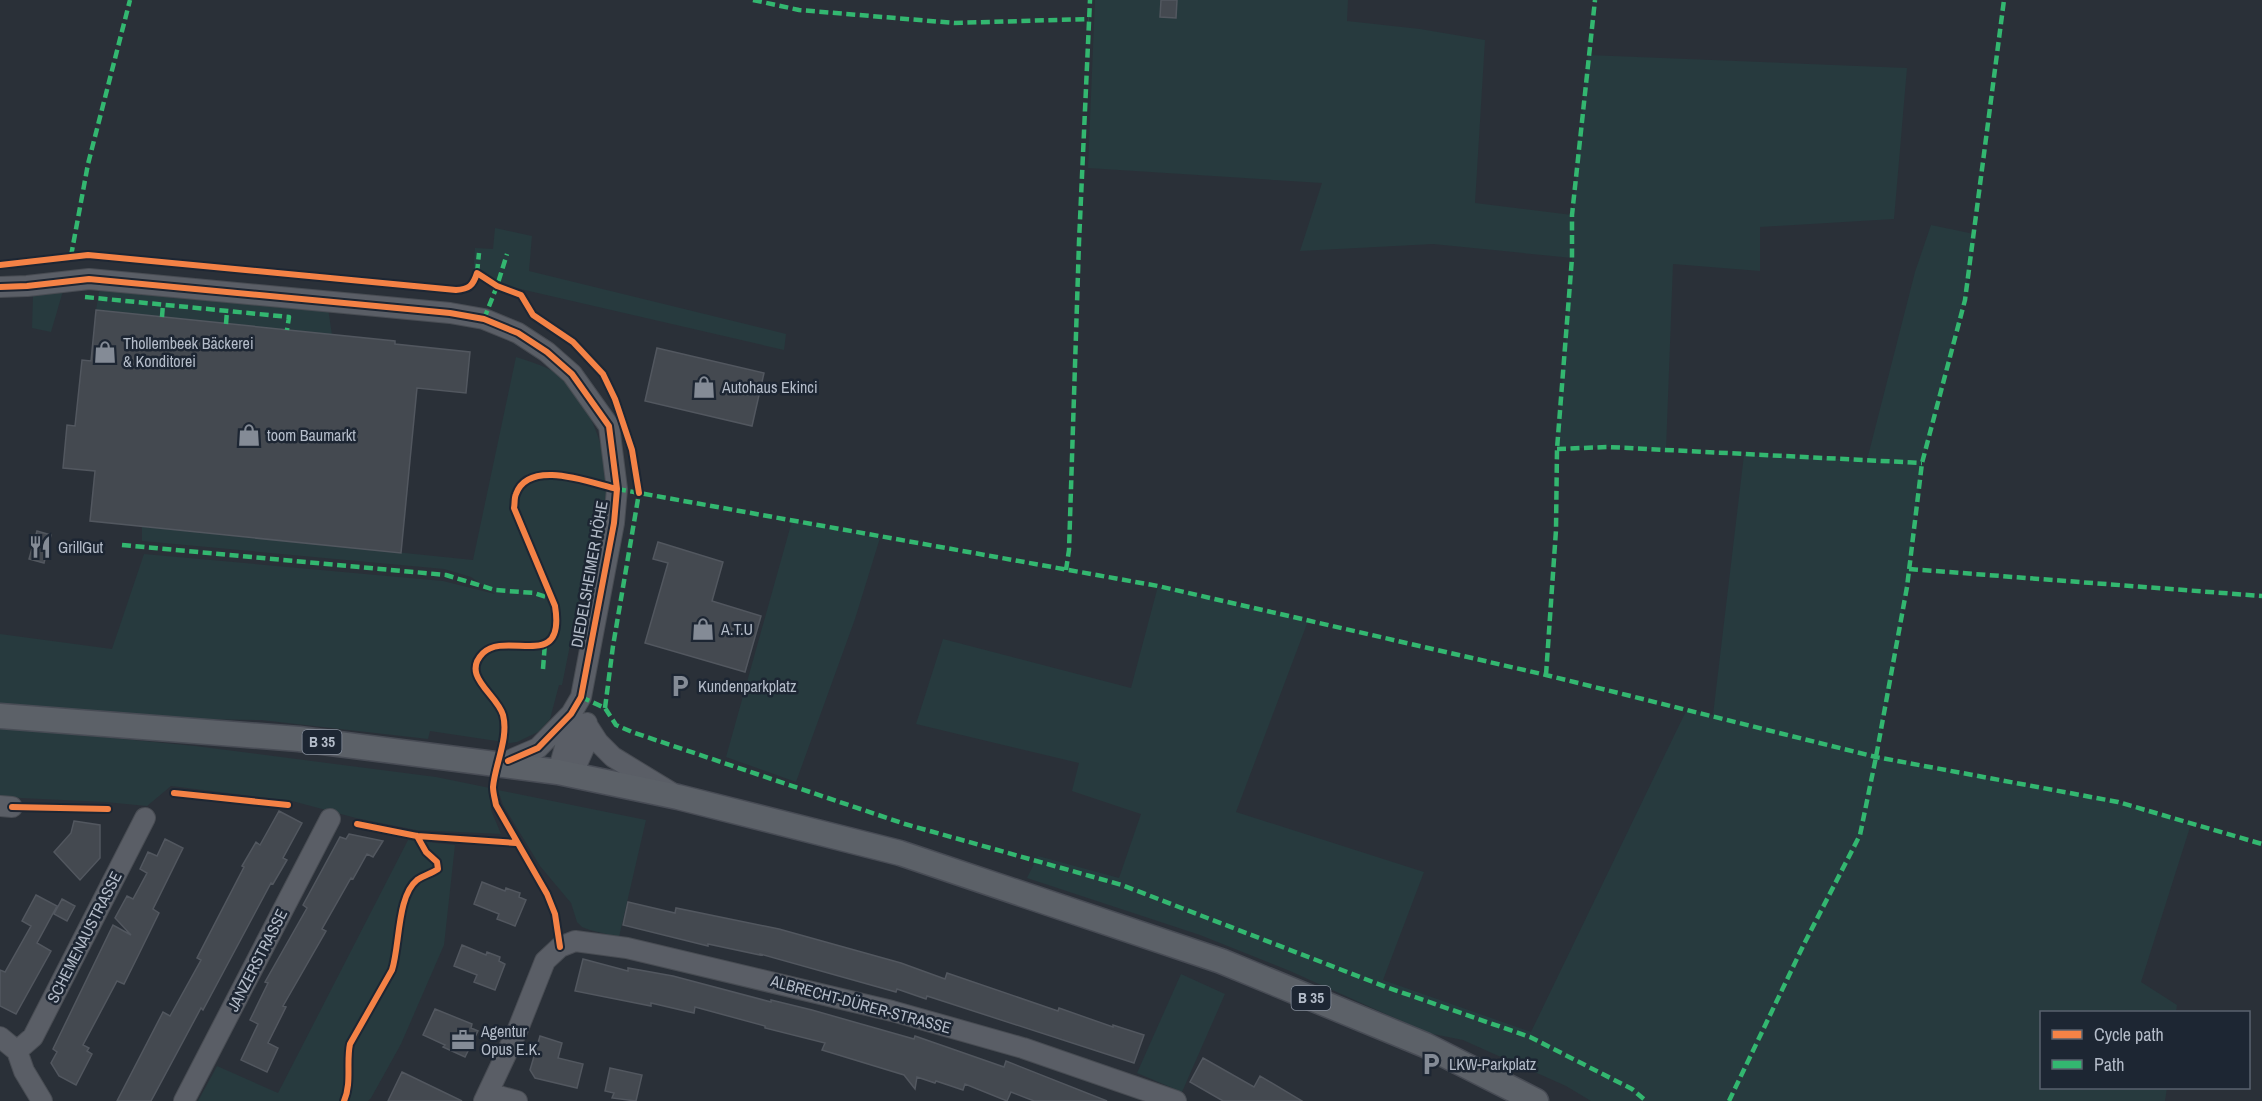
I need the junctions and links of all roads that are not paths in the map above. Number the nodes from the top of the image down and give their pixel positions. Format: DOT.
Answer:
graph roads {
  1 [pos="0,287"];
  2 [pos="0,716"];
  3 [pos="579,720"];
  4 [pos="505,762"];
  5 [pos="565,774"];
  6 [pos="678,797"];
  7 [pos="145,818"];
  8 [pos="330,819"];
  9 [pos="0,1037"];
  10 [pos="17,1051"];
  11 [pos="486,1097"];
  12 [pos="42,1101"];
  13 [pos="184,1101"];
  14 [pos="517,1101"];
  15 [pos="1176,1101"];
  16 [pos="1536,1101"];
  1 -- 3 [label="street, DIEDELSHEIMER HÖHE"];
  2 -- 4 [label="main road, B 35"];
  3 -- 4 [label="street"];
  3 -- 5 [label="street"];
  3 -- 6 [label="street"];
  4 -- 5 [label="main road, B 35"];
  5 -- 6 [label="main road, B 35"];
  6 -- 16 [label="main road, B 35"];
  7 -- 10 [label="street, SCHEMENAUSTRASSE"];
  8 -- 13 [label="street, JANZERSTRASSE"];
  9 -- 10 [label="street"];
  10 -- 12 [label="street"];
  11 -- 14 [label="street"];
  11 -- 15 [label="street, ALBRECHT-DÜRER-STRASSE"];
}
